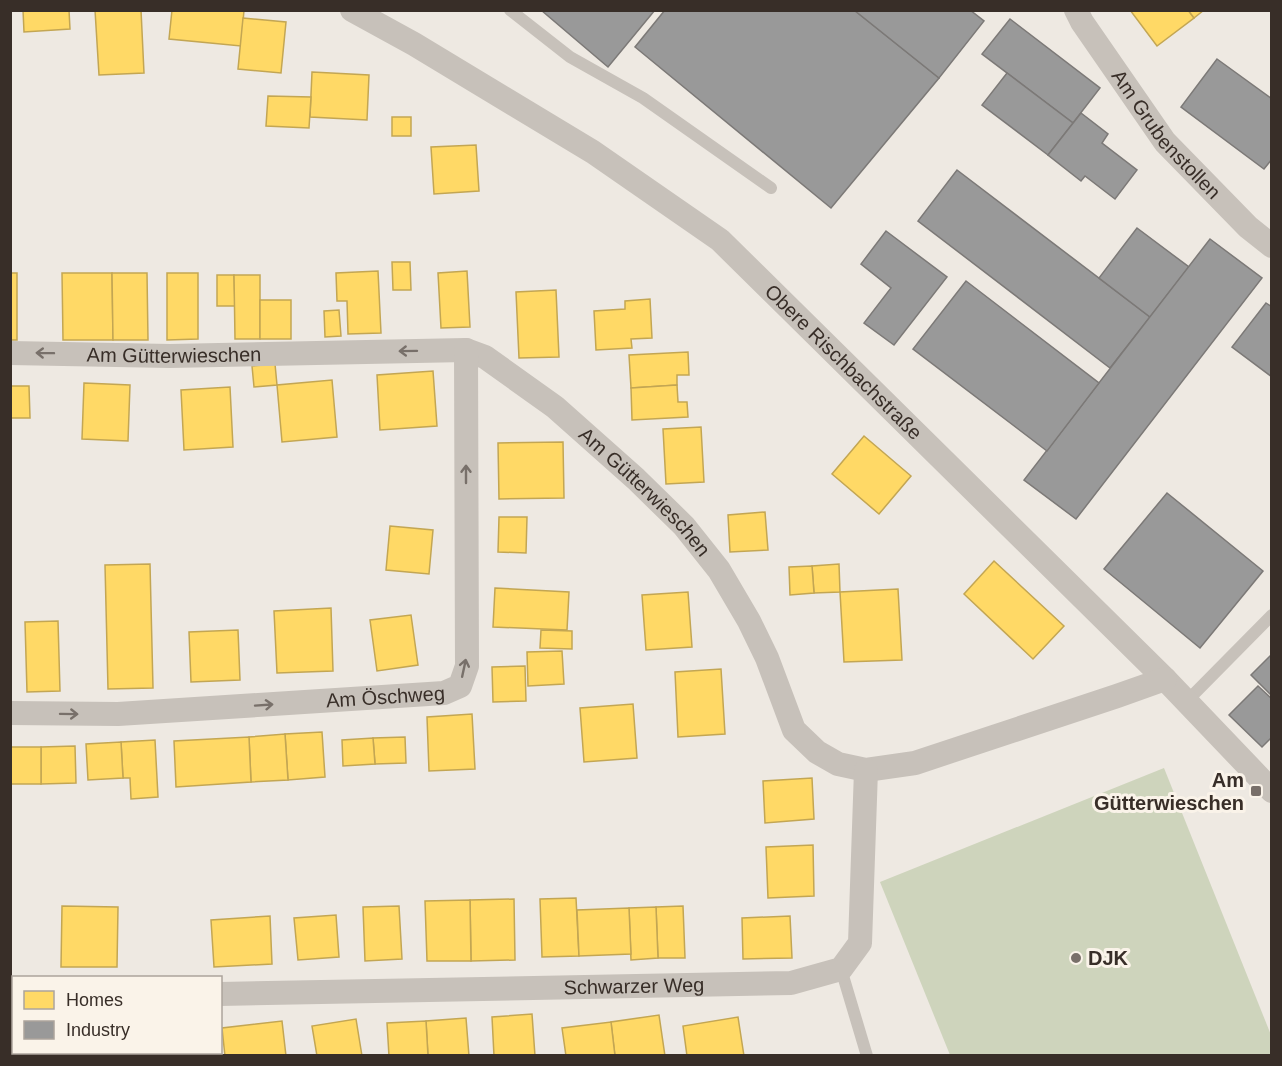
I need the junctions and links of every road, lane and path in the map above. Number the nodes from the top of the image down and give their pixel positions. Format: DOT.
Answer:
graph roads {
  1 [pos="352,10"];
  2 [pos="510,10"];
  3 [pos="1076,10"];
  4 [pos="771,188"];
  5 [pos="1272,246"];
  6 [pos="466,350"];
  7 [pos="10,353"];
  8 [pos="1272,615"];
  9 [pos="1165,679"];
  10 [pos="1187,701"];
  11 [pos="10,713"];
  12 [pos="866,770"];
  13 [pos="1272,791"];
  14 [pos="841,969"];
  15 [pos="222,994"];
  16 [pos="867,1056"];
  1 -- 9 [label="street, Obere Rischbachstraße"];
  2 -- 4 [label="lane"];
  3 -- 5 [label="street, Am Grubenstollen"];
  6 -- 7 [label="street, Am Gütterwieschen, one-way"];
  11 -- 6 [label="street, Am Öschweg, one-way"];
  6 -- 12 [label="street, Am Gütterwieschen"];
  8 -- 10 [label="lane"];
  9 -- 10 [label="street, Obere Rischbachstraße"];
  9 -- 12 [label="street, Am Gütterwieschen"];
  10 -- 13 [label="street, Obere Rischbachstraße"];
  12 -- 14 [label="street"];
  14 -- 15 [label="street, Schwarzer Weg"];
  14 -- 16 [label="lane"];
}
